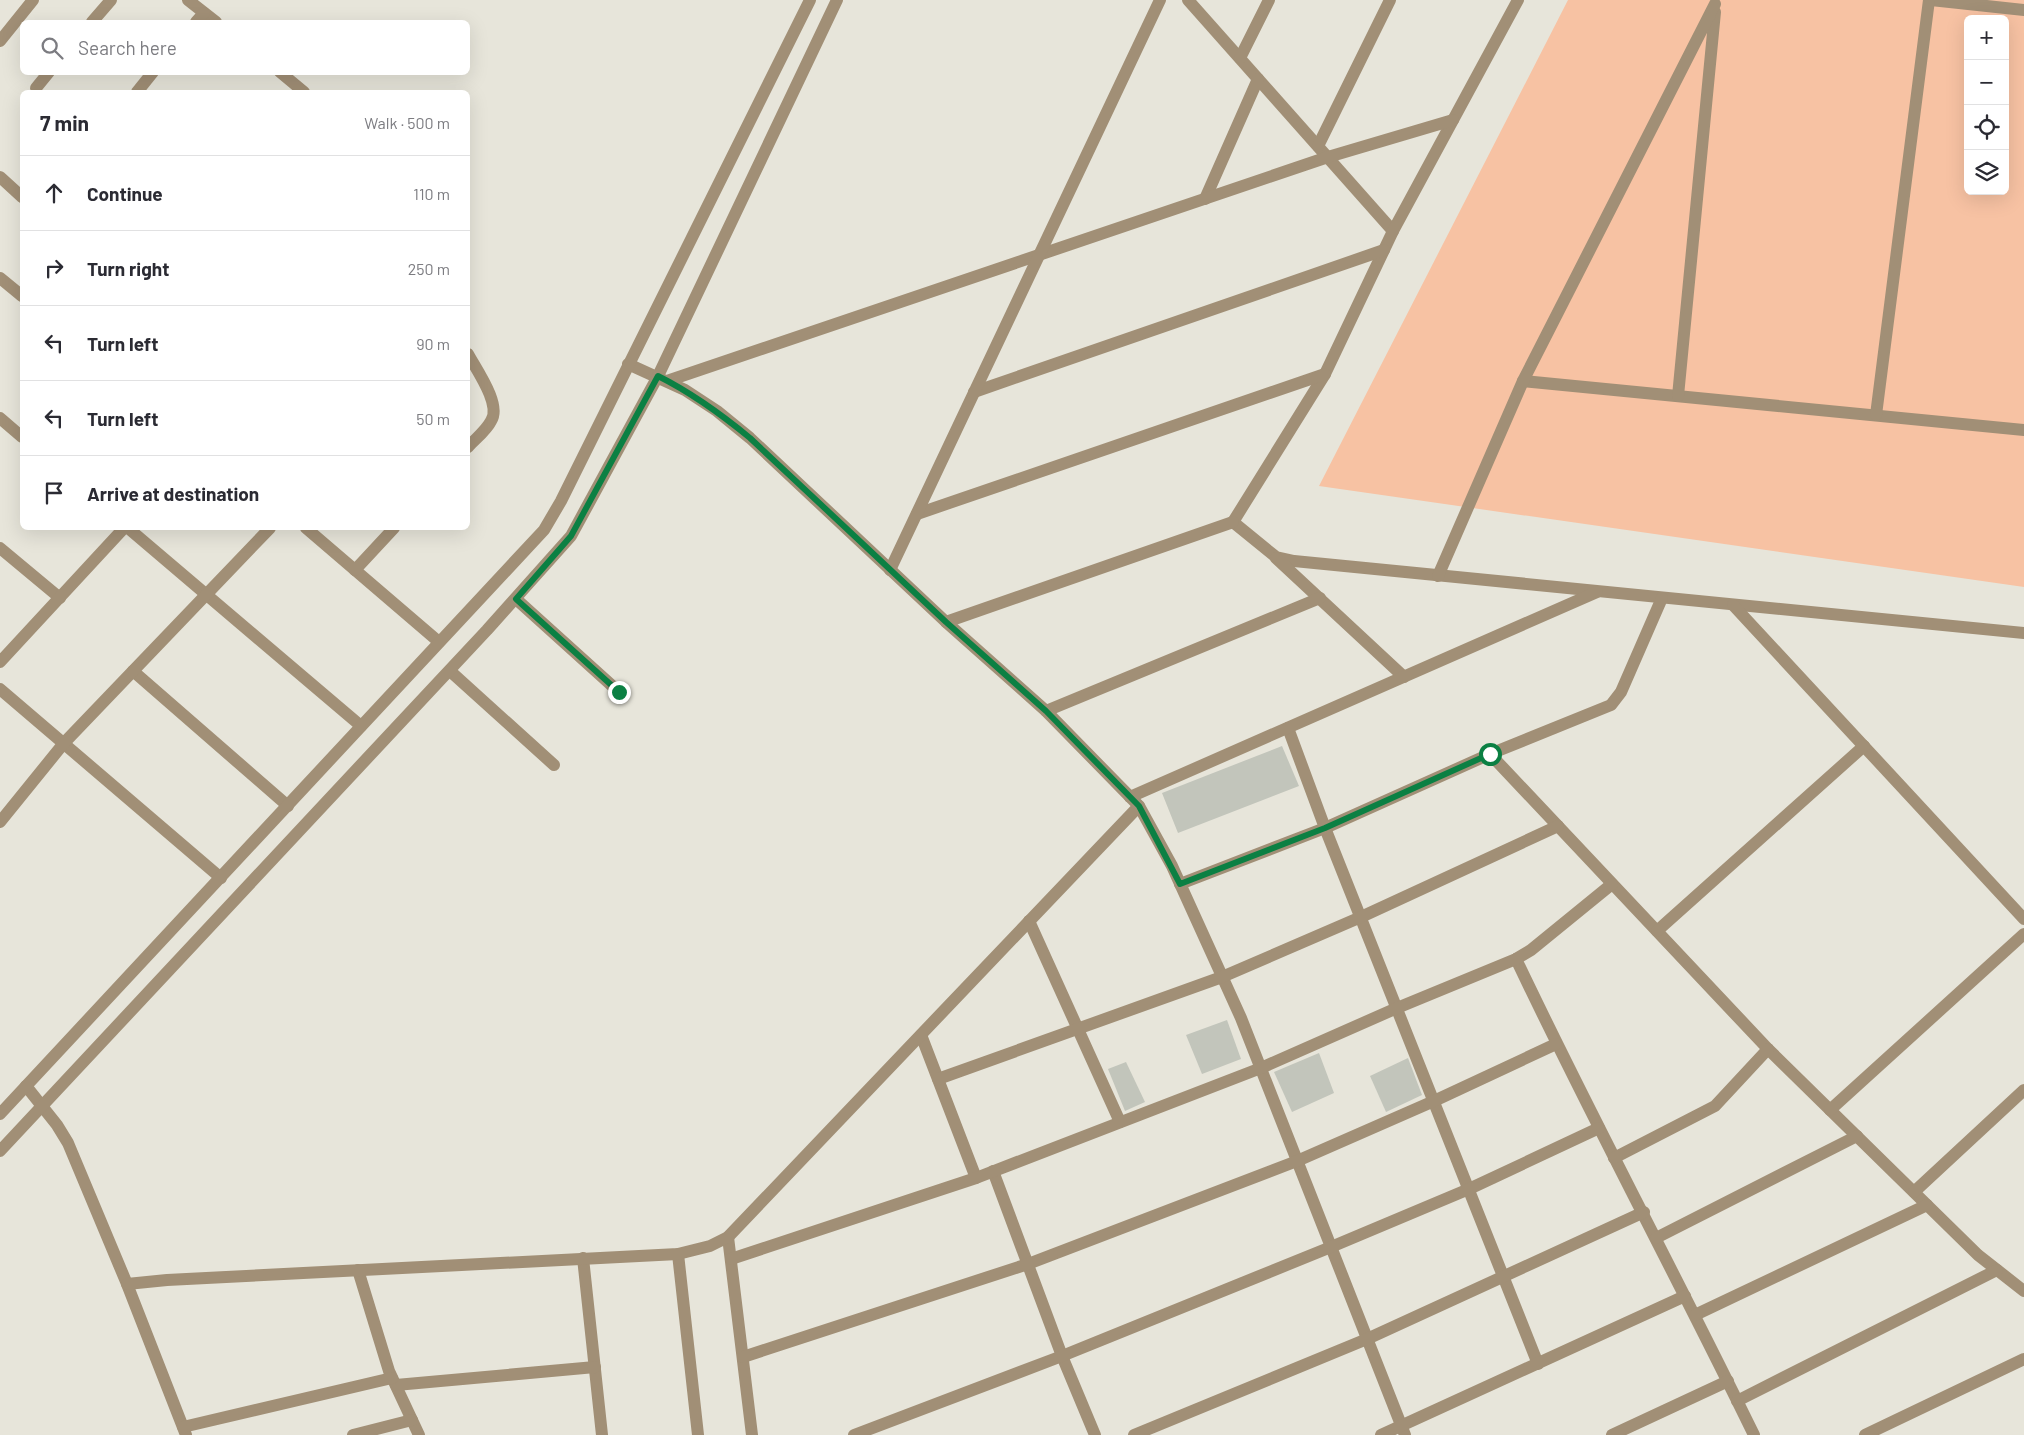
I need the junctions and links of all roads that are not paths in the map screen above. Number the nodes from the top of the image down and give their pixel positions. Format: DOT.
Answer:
graph roads {
  1 [pos="33,0"];
  2 [pos="111,0"];
  3 [pos="188,0"];
  4 [pos="810,0"];
  5 [pos="837,0"];
  6 [pos="1160,0"];
  7 [pos="1188,0"];
  8 [pos="1269,0"];
  9 [pos="1390,0"];
  10 [pos="1518,0"];
  11 [pos="1930,0"];
  12 [pos="1716,2"];
  13 [pos="2024,10"];
  14 [pos="200,18"];
  15 [pos="94,20"];
  16 [pos="0,40"];
  17 [pos="1240,58"];
  18 [pos="47,75"];
  19 [pos="151,75"];
  20 [pos="284,75"];
  21 [pos="1258,79"];
  22 [pos="36,88"];
  23 [pos="138,90"];
  24 [pos="302,90"];
  25 [pos="1453,120"];
  26 [pos="1318,146"];
  27 [pos="1328,157"];
  28 [pos="0,177"];
  29 [pos="20,195"];
  30 [pos="1205,198"];
  31 [pos="1393,231"];
  32 [pos="1384,250"];
  33 [pos="1040,254"];
  34 [pos="0,278"];
  35 [pos="20,294"];
  36 [pos="470,358"];
  37 [pos="628,364"];
  38 [pos="1325,374"];
  39 [pos="663,378"];
  40 [pos="1523,381"];
  41 [pos="974,392"];
  42 [pos="1678,396"];
  43 [pos="1876,415"];
  44 [pos="0,418"];
  45 [pos="2024,430"];
  46 [pos="20,435"];
  47 [pos="470,445"];
  48 [pos="917,514"];
  49 [pos="1233,522"];
  50 [pos="122,530"];
  51 [pos="130,530"];
  52 [pos="268,530"];
  53 [pos="308,530"];
  54 [pos="392,530"];
  55 [pos="0,548"];
  56 [pos="1276,558"];
  57 [pos="355,570"];
  58 [pos="890,570"];
  59 [pos="1438,576"];
  60 [pos="1598,592"];
  61 [pos="206,594"];
  62 [pos="60,598"];
  63 [pos="1320,598"];
  64 [pos="1662,598"];
  65 [pos="516,599"];
  66 [pos="1733,605"];
  67 [pos="946,622"];
  68 [pos="2024,633"];
  69 [pos="439,642"];
  70 [pos="0,662"];
  71 [pos="132,671"];
  72 [pos="450,671"];
  73 [pos="1404,677"];
  74 [pos="0,688"];
  75 [pos="619,692"];
  76 [pos="1046,711"];
  77 [pos="362,726"];
  78 [pos="1288,728"];
  79 [pos="64,743"];
  80 [pos="1864,746"];
  81 [pos="1490,754"];
  82 [pos="554,765"];
  83 [pos="1130,797"];
  84 [pos="288,806"];
  85 [pos="1139,806"];
  86 [pos="0,822"];
  87 [pos="1558,826"];
  88 [pos="1325,828"];
  89 [pos="222,878"];
  90 [pos="1180,884"];
  91 [pos="1612,884"];
  92 [pos="1361,917"];
  93 [pos="2024,919"];
  94 [pos="1029,921"];
  95 [pos="1657,931"];
  96 [pos="2024,934"];
  97 [pos="1516,959"];
  98 [pos="1222,977"];
  99 [pos="1397,1008"];
  100 [pos="1078,1030"];
  101 [pos="921,1034"];
  102 [pos="1556,1044"];
  103 [pos="1768,1048"];
  104 [pos="1260,1068"];
  105 [pos="938,1079"];
  106 [pos="26,1086"];
  107 [pos="2024,1090"];
  108 [pos="1434,1101"];
  109 [pos="43,1107"];
  110 [pos="1830,1110"];
  111 [pos="0,1114"];
  112 [pos="1120,1122"];
  113 [pos="1599,1128"];
  114 [pos="1857,1136"];
  115 [pos="0,1151"];
  116 [pos="1614,1158"];
  117 [pos="1297,1161"];
  118 [pos="993,1171"];
  119 [pos="976,1178"];
  120 [pos="1469,1189"];
  121 [pos="1914,1192"];
  122 [pos="1927,1205"];
  123 [pos="1644,1212"];
  124 [pos="728,1237"];
  125 [pos="1656,1238"];
  126 [pos="1331,1247"];
  127 [pos="678,1254"];
  128 [pos="583,1258"];
  129 [pos="731,1259"];
  130 [pos="1028,1264"];
  131 [pos="358,1270"];
  132 [pos="1997,1270"];
  133 [pos="1504,1277"];
  134 [pos="127,1284"];
  135 [pos="2024,1290"];
  136 [pos="1686,1296"];
  137 [pos="1695,1315"];
  138 [pos="1367,1339"];
  139 [pos="1062,1356"];
  140 [pos="743,1357"];
  141 [pos="2024,1359"];
  142 [pos="1538,1364"];
  143 [pos="594,1367"];
  144 [pos="1728,1381"];
  145 [pos="394,1382"];
  146 [pos="1737,1401"];
  147 [pos="412,1420"];
  148 [pos="184,1431"];
  149 [pos="1403,1431"];
  150 [pos="353,1435"];
  151 [pos="419,1435"];
  152 [pos="602,1435"];
  153 [pos="698,1435"];
  154 [pos="752,1435"];
  155 [pos="854,1435"];
  156 [pos="1095,1435"];
  157 [pos="1134,1435"];
  158 [pos="1381,1435"];
  159 [pos="1612,1435"];
  160 [pos="1754,1435"];
  161 [pos="1865,1435"];
  1 -- 16 [label="street"];
  2 -- 15 [label="street"];
  3 -- 14 [label="street"];
  4 -- 37 [label="street"];
  5 -- 39 [label="street"];
  6 -- 33 [label="street"];
  7 -- 17 [label="street"];
  8 -- 17 [label="street"];
  9 -- 26 [label="street"];
  10 -- 25 [label="street"];
  11 -- 13 [label="street"];
  11 -- 43 [label="street"];
  12 -- 40 [label="street"];
  12 -- 42 [label="street"];
  17 -- 21 [label="street"];
  18 -- 22 [label="street"];
  19 -- 23 [label="street"];
  20 -- 24 [label="street"];
  21 -- 26 [label="street"];
  21 -- 30 [label="street"];
  25 -- 27 [label="street"];
  25 -- 31 [label="street"];
  26 -- 27 [label="street"];
  27 -- 30 [label="street"];
  27 -- 31 [label="street"];
  28 -- 29 [label="street"];
  30 -- 33 [label="street"];
  31 -- 32 [label="street"];
  32 -- 38 [label="street"];
  32 -- 41 [label="street"];
  33 -- 39 [label="street"];
  33 -- 41 [label="street"];
  34 -- 35 [label="street"];
  36 -- 47 [label="street"];
  37 -- 39 [label="street"];
  37 -- 69 [label="street"];
  38 -- 48 [label="street"];
  38 -- 49 [label="street"];
  39 -- 58 [label="street"];
  39 -- 65 [label="street"];
  40 -- 42 [label="street"];
  40 -- 59 [label="street"];
  41 -- 48 [label="street"];
  42 -- 43 [label="street"];
  43 -- 45 [label="street"];
  44 -- 46 [label="street"];
  48 -- 58 [label="street"];
  49 -- 56 [label="street"];
  49 -- 67 [label="street"];
  50 -- 62 [label="street"];
  51 -- 61 [label="street"];
  52 -- 61 [label="street"];
  53 -- 57 [label="street"];
  54 -- 57 [label="street"];
  55 -- 62 [label="street"];
  56 -- 59 [label="street"];
  56 -- 63 [label="street"];
  57 -- 69 [label="street"];
  58 -- 67 [label="street"];
  59 -- 60 [label="street"];
  60 -- 64 [label="street"];
  60 -- 73 [label="street"];
  61 -- 71 [label="street"];
  61 -- 77 [label="street"];
  62 -- 70 [label="street"];
  63 -- 73 [label="street"];
  63 -- 76 [label="street"];
  64 -- 66 [label="street"];
  64 -- 81 [label="street"];
  65 -- 72 [label="street"];
  65 -- 75 [label="street"];
  66 -- 68 [label="street"];
  66 -- 80 [label="street"];
  67 -- 76 [label="street"];
  69 -- 77 [label="street"];
  71 -- 79 [label="street"];
  71 -- 84 [label="street"];
  72 -- 82 [label="street"];
  72 -- 109 [label="street"];
  73 -- 78 [label="street"];
  74 -- 79 [label="street"];
  76 -- 83 [label="street"];
  77 -- 84 [label="street"];
  78 -- 83 [label="street"];
  78 -- 88 [label="street"];
  79 -- 86 [label="street"];
  79 -- 89 [label="street"];
  80 -- 93 [label="street"];
  80 -- 95 [label="street"];
  81 -- 87 [label="street"];
  81 -- 88 [label="street"];
  83 -- 85 [label="street"];
  84 -- 89 [label="street"];
  85 -- 90 [label="street"];
  85 -- 94 [label="street"];
  87 -- 91 [label="street"];
  87 -- 92 [label="street"];
  88 -- 90 [label="street"];
  88 -- 92 [label="street"];
  89 -- 106 [label="street"];
  90 -- 98 [label="street"];
  91 -- 95 [label="street"];
  91 -- 97 [label="street"];
  92 -- 98 [label="street"];
  92 -- 99 [label="street"];
  94 -- 100 [label="street"];
  94 -- 101 [label="street"];
  95 -- 103 [label="street"];
  96 -- 110 [label="street"];
  97 -- 99 [label="street"];
  97 -- 102 [label="street"];
  98 -- 100 [label="street"];
  98 -- 104 [label="street"];
  99 -- 104 [label="street"];
  99 -- 108 [label="street"];
  100 -- 105 [label="street"];
  100 -- 112 [label="street"];
  101 -- 105 [label="street"];
  101 -- 124 [label="street"];
  102 -- 108 [label="street"];
  102 -- 113 [label="street"];
  103 -- 110 [label="street"];
  103 -- 116 [label="street"];
  104 -- 112 [label="street"];
  104 -- 117 [label="street"];
  105 -- 119 [label="street"];
  106 -- 109 [label="street"];
  106 -- 111 [label="street"];
  107 -- 121 [label="street"];
  108 -- 117 [label="street"];
  108 -- 120 [label="street"];
  109 -- 115 [label="street"];
  109 -- 134 [label="street"];
  110 -- 114 [label="street"];
  112 -- 118 [label="street"];
  113 -- 116 [label="street"];
  113 -- 120 [label="street"];
  114 -- 121 [label="street"];
  114 -- 125 [label="street"];
  116 -- 123 [label="street"];
  117 -- 126 [label="street"];
  117 -- 130 [label="street"];
  118 -- 119 [label="street"];
  118 -- 130 [label="street"];
  119 -- 129 [label="street"];
  120 -- 126 [label="street"];
  120 -- 133 [label="street"];
  121 -- 122 [label="street"];
  122 -- 132 [label="street"];
  122 -- 137 [label="street"];
  123 -- 125 [label="street"];
  123 -- 133 [label="street"];
  124 -- 127 [label="street"];
  124 -- 129 [label="street"];
  125 -- 136 [label="street"];
  126 -- 138 [label="street"];
  126 -- 139 [label="street"];
  127 -- 128 [label="street"];
  127 -- 153 [label="street"];
  128 -- 131 [label="street"];
  128 -- 143 [label="street"];
  129 -- 140 [label="street"];
  130 -- 139 [label="street"];
  130 -- 140 [label="street"];
  131 -- 134 [label="street"];
  131 -- 145 [label="street"];
  132 -- 135 [label="street"];
  132 -- 146 [label="street"];
  133 -- 138 [label="street"];
  133 -- 142 [label="street"];
  134 -- 148 [label="street"];
  136 -- 137 [label="street"];
  136 -- 142 [label="street"];
  137 -- 144 [label="street"];
  138 -- 149 [label="street"];
  138 -- 157 [label="street"];
  139 -- 155 [label="street"];
  139 -- 156 [label="street"];
  140 -- 154 [label="street"];
  141 -- 161 [label="street"];
  142 -- 149 [label="street"];
  143 -- 145 [label="street"];
  143 -- 152 [label="street"];
  144 -- 146 [label="street"];
  144 -- 159 [label="street"];
  145 -- 147 [label="street"];
  145 -- 148 [label="street"];
  146 -- 160 [label="street"];
  147 -- 150 [label="street"];
  147 -- 151 [label="street"];
  149 -- 158 [label="street"];
}
